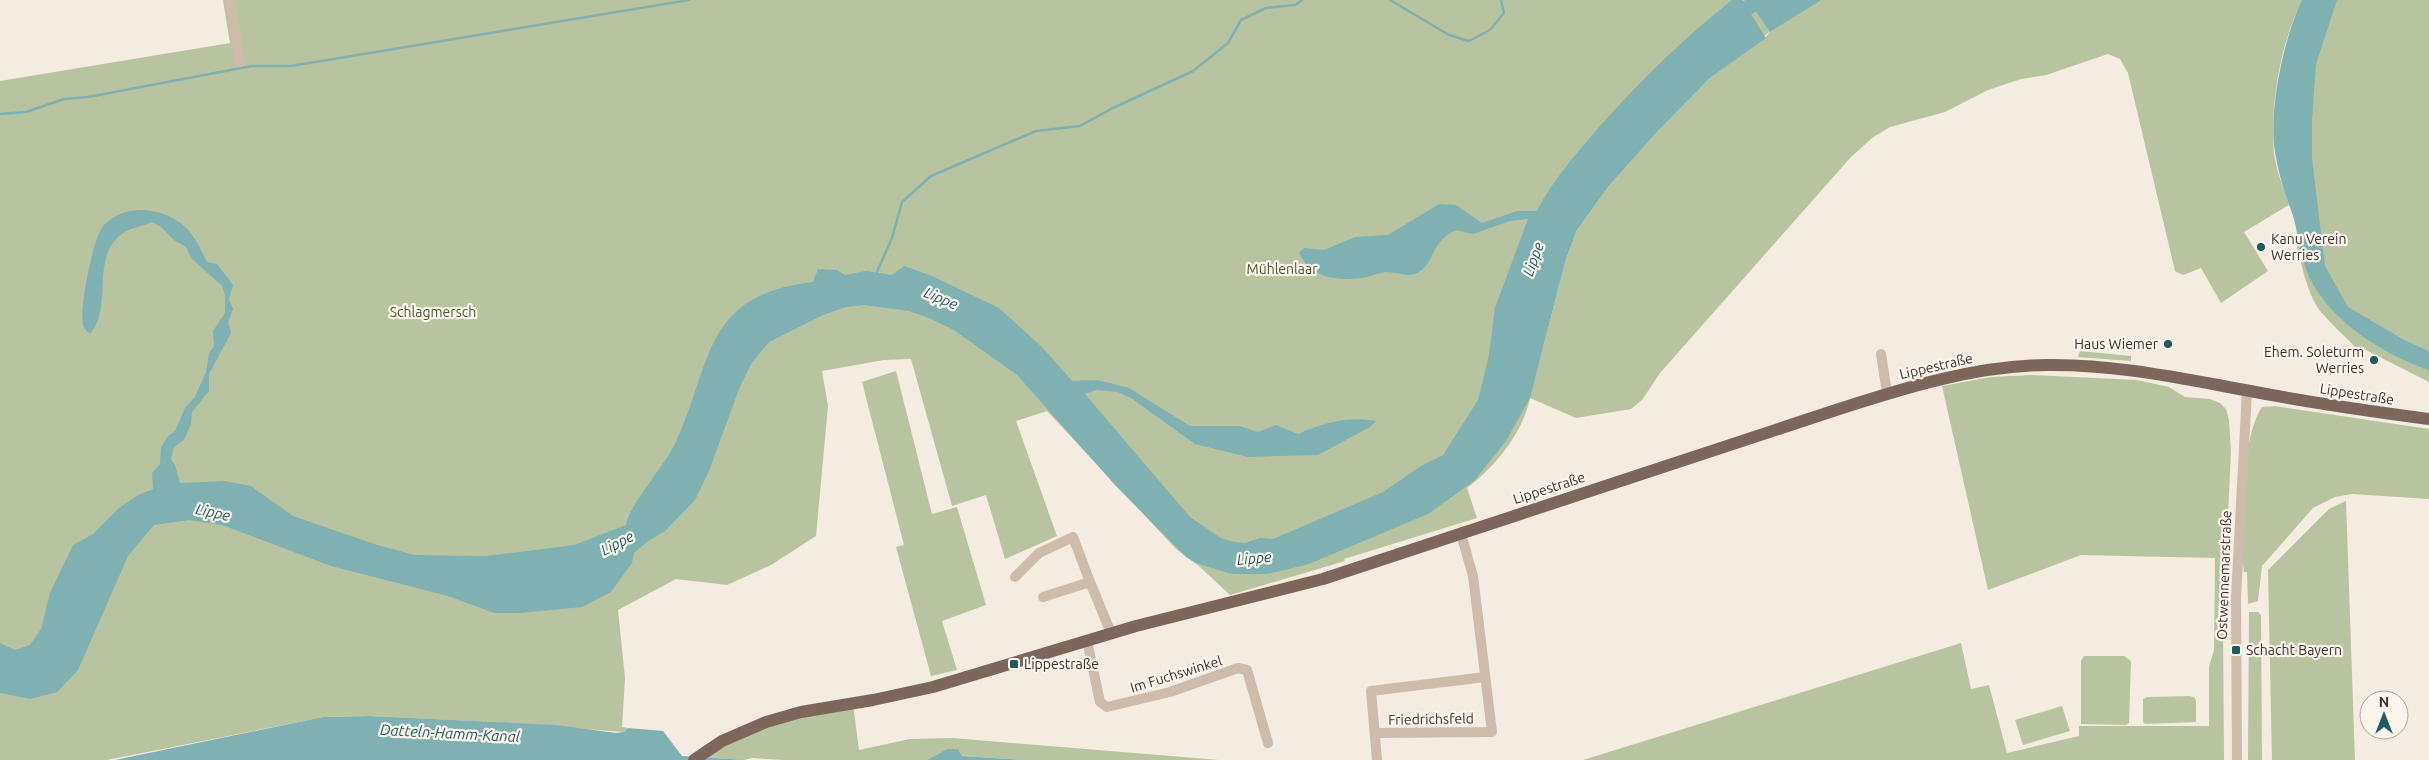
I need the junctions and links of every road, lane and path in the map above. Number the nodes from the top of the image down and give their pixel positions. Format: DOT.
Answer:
graph roads {
  1 [pos="230,0"];
  2 [pos="240,62"];
  3 [pos="1881,354"];
  4 [pos="2247,391"];
  5 [pos="1887,394"];
  6 [pos="2429,419"];
  7 [pos="1461,534"];
  8 [pos="1015,577"];
  9 [pos="1090,582"];
  10 [pos="1043,597"];
  11 [pos="1111,633"];
  12 [pos="1087,641"];
  13 [pos="1485,677"];
  14 [pos="1374,733"];
  15 [pos="1268,743"];
  16 [pos="694,760"];
  17 [pos="1377,760"];
  18 [pos="2237,760"];
  1 -- 2 [label="street"];
  3 -- 5 [label="street"];
  4 -- 5 [label="main road, Lippestraße"];
  4 -- 6 [label="main road, Lippestraße"];
  4 -- 18 [label="street, Ostwennemarstraße"];
  5 -- 7 [label="main road, Lippestraße"];
  7 -- 11 [label="main road, Lippestraße"];
  7 -- 13 [label="street, Friedrichsfeld"];
  8 -- 9 [label="street"];
  9 -- 10 [label="street"];
  9 -- 11 [label="street"];
  11 -- 12 [label="main road, Lippestraße"];
  12 -- 15 [label="street, Im Fuchswinkel"];
  12 -- 16 [label="main road, Lippestraße"];
  13 -- 14 [label="street, Friedrichsfeld"];
  13 -- 14 [label="street, Friedrichsfeld"];
  14 -- 17 [label="street, Friedrichsfeld"];
}
